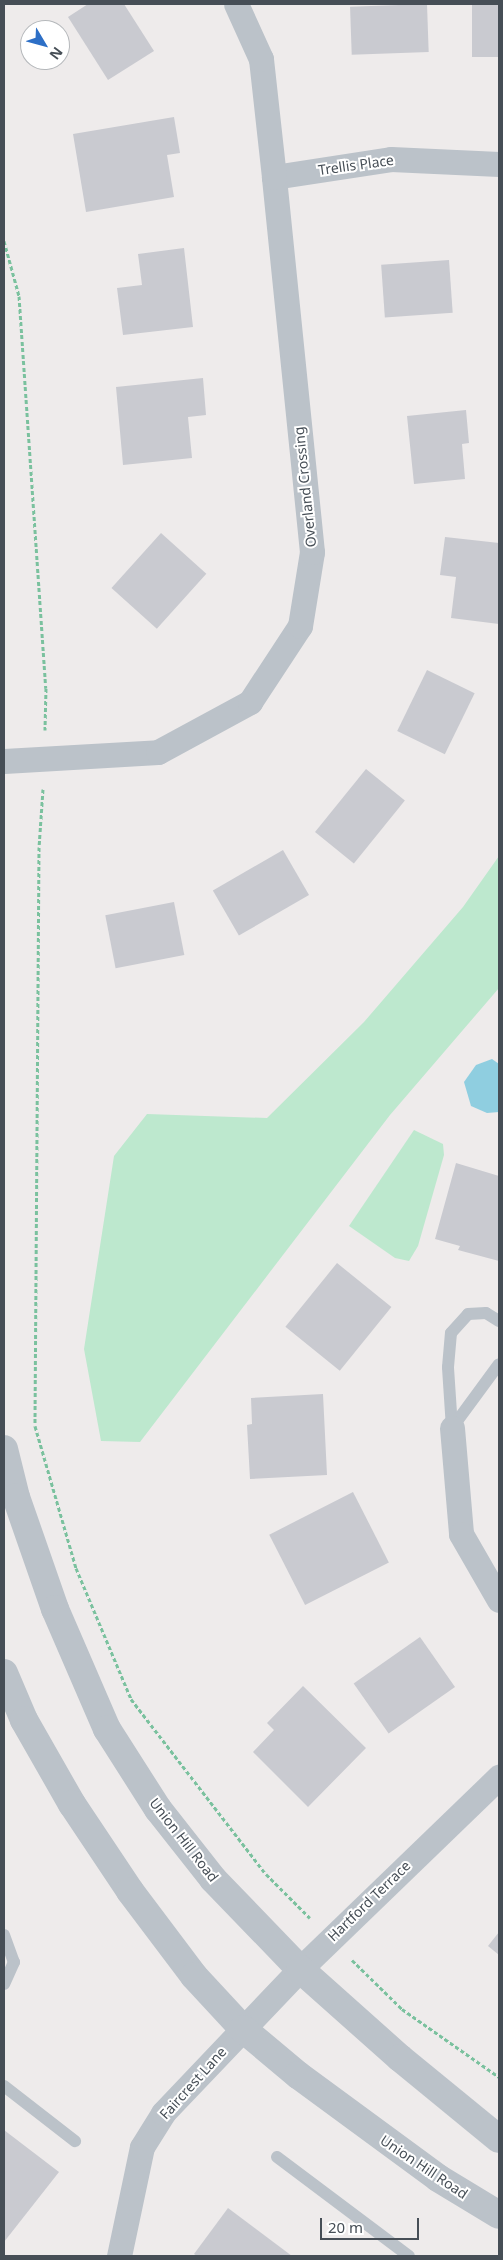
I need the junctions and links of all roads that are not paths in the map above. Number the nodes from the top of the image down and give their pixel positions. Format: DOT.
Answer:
graph roads {
  1 [pos="236,4"];
  2 [pos="499,164"];
  3 [pos="274,177"];
  4 [pos="4,761"];
  5 [pos="499,1321"];
  6 [pos="499,1364"];
  7 [pos="452,1428"];
  8 [pos="4,1449"];
  9 [pos="499,1600"];
  10 [pos="4,1672"];
  11 [pos="499,1778"];
  12 [pos="4,1936"];
  13 [pos="300,1969"];
  14 [pos="4,1984"];
  15 [pos="243,2029"];
  16 [pos="4,2086"];
  17 [pos="499,2139"];
  18 [pos="75,2141"];
  19 [pos="277,2157"];
  20 [pos="499,2215"];
  21 [pos="119,2256"];
  22 [pos="409,2256"];
  1 -- 3 [label="street, Overland Crossing"];
  2 -- 3 [label="street, Trellis Place"];
  3 -- 4 [label="street, Overland Crossing"];
  5 -- 7 [label="lane"];
  6 -- 7 [label="lane"];
  7 -- 9 [label="street"];
  8 -- 13 [label="street, Union Hill Road"];
  10 -- 15 [label="street, Union Hill Road"];
  11 -- 13 [label="street, Hartford Terrace"];
  12 -- 14 [label="lane"];
  13 -- 15 [label="street, Hartford Terrace"];
  13 -- 17 [label="street, Union Hill Road"];
  15 -- 20 [label="street, Union Hill Road"];
  15 -- 21 [label="street, Faircrest Lane"];
  16 -- 18 [label="lane"];
  19 -- 22 [label="lane"];
}
